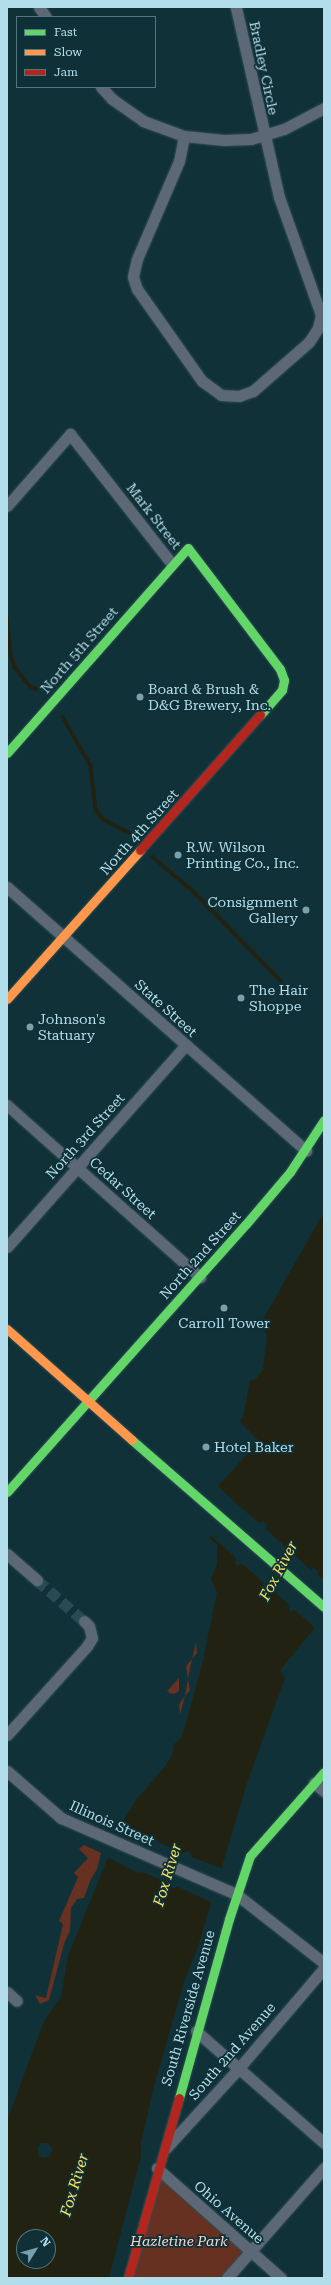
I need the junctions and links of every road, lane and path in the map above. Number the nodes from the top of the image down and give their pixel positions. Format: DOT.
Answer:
graph roads {
  1 [pos="39,7"];
  2 [pos="236,7"];
  3 [pos="45,16"];
  4 [pos="102,88"];
  5 [pos="324,108"];
  6 [pos="264,135"];
  7 [pos="184,136"];
  8 [pos="7,506"];
  9 [pos="172,564"];
  10 [pos="284,680"];
  11 [pos="7,753"];
  12 [pos="7,887"];
  13 [pos="64,937"];
  14 [pos="7,999"];
  15 [pos="186,1045"];
  16 [pos="7,1105"];
  17 [pos="324,1120"];
  18 [pos="306,1151"];
  19 [pos="77,1167"];
  20 [pos="7,1247"];
  21 [pos="200,1277"];
  22 [pos="7,1329"];
  23 [pos="87,1401"];
  24 [pos="7,1492"];
  25 [pos="7,1554"];
  26 [pos="37,1580"];
  27 [pos="324,1607"];
  28 [pos="84,1621"];
  29 [pos="7,1736"];
  30 [pos="7,1771"];
  31 [pos="324,1772"];
  32 [pos="314,1783"];
  33 [pos="324,1791"];
  34 [pos="236,1894"];
  35 [pos="324,1963"];
  36 [pos="324,1968"];
  37 [pos="7,1992"];
  38 [pos="17,2001"];
  39 [pos="196,2031"];
  40 [pos="239,2068"];
  41 [pos="324,2143"];
  42 [pos="161,2153"];
  43 [pos="157,2168"];
  44 [pos="324,2168"];
  45 [pos="251,2251"];
  46 [pos="128,2278"];
  47 [pos="227,2278"];
  48 [pos="281,2278"];
  1 -- 3 [label="street"];
  2 -- 6 [label="street, Bradley Circle"];
  4 -- 7 [label="street"];
  5 -- 6 [label="street"];
  6 -- 7 [label="street"];
  6 -- 7 [label="street, Bradley Circle"];
  8 -- 9 [label="street, Mark Street"];
  9 -- 10 [label="street, Mark Street"];
  9 -- 11 [label="street, North 5th Street"];
  10 -- 13 [label="street, North 4th Street"];
  12 -- 13 [label="street, State Street"];
  13 -- 14 [label="street, North 4th Street"];
  13 -- 15 [label="street, State Street"];
  15 -- 18 [label="street, State Street"];
  15 -- 19 [label="street, North 3rd Street"];
  16 -- 19 [label="street, Cedar Street"];
  17 -- 18 [label="street, North 2nd Street"];
  18 -- 21 [label="street, North 2nd Street"];
  19 -- 20 [label="street, North 3rd Street"];
  19 -- 21 [label="street, Cedar Street"];
  21 -- 23 [label="street, North 2nd Street"];
  22 -- 23 [label="street"];
  23 -- 24 [label="street, North 2nd Street"];
  23 -- 27 [label="street"];
  25 -- 26 [label="street"];
  28 -- 29 [label="street"];
  30 -- 34 [label="street, Illinois Street"];
  31 -- 32 [label="street, South Riverside Avenue"];
  32 -- 33 [label="street"];
  32 -- 34 [label="street, South Riverside Avenue"];
  34 -- 35 [label="street, Illinois Street"];
  34 -- 39 [label="street, South Riverside Avenue"];
  36 -- 40 [label="street, South 2nd Avenue"];
  37 -- 38 [label="street"];
  39 -- 40 [label="street"];
  39 -- 42 [label="street, South Riverside Avenue"];
  40 -- 41 [label="street"];
  40 -- 42 [label="street, South 2nd Avenue"];
  42 -- 43 [label="street, South Riverside Avenue"];
  43 -- 45 [label="street, Ohio Avenue"];
  43 -- 46 [label="street, South Riverside Avenue"];
  44 -- 45 [label="street"];
  45 -- 47 [label="street"];
  45 -- 48 [label="street, Ohio Avenue"];
}
